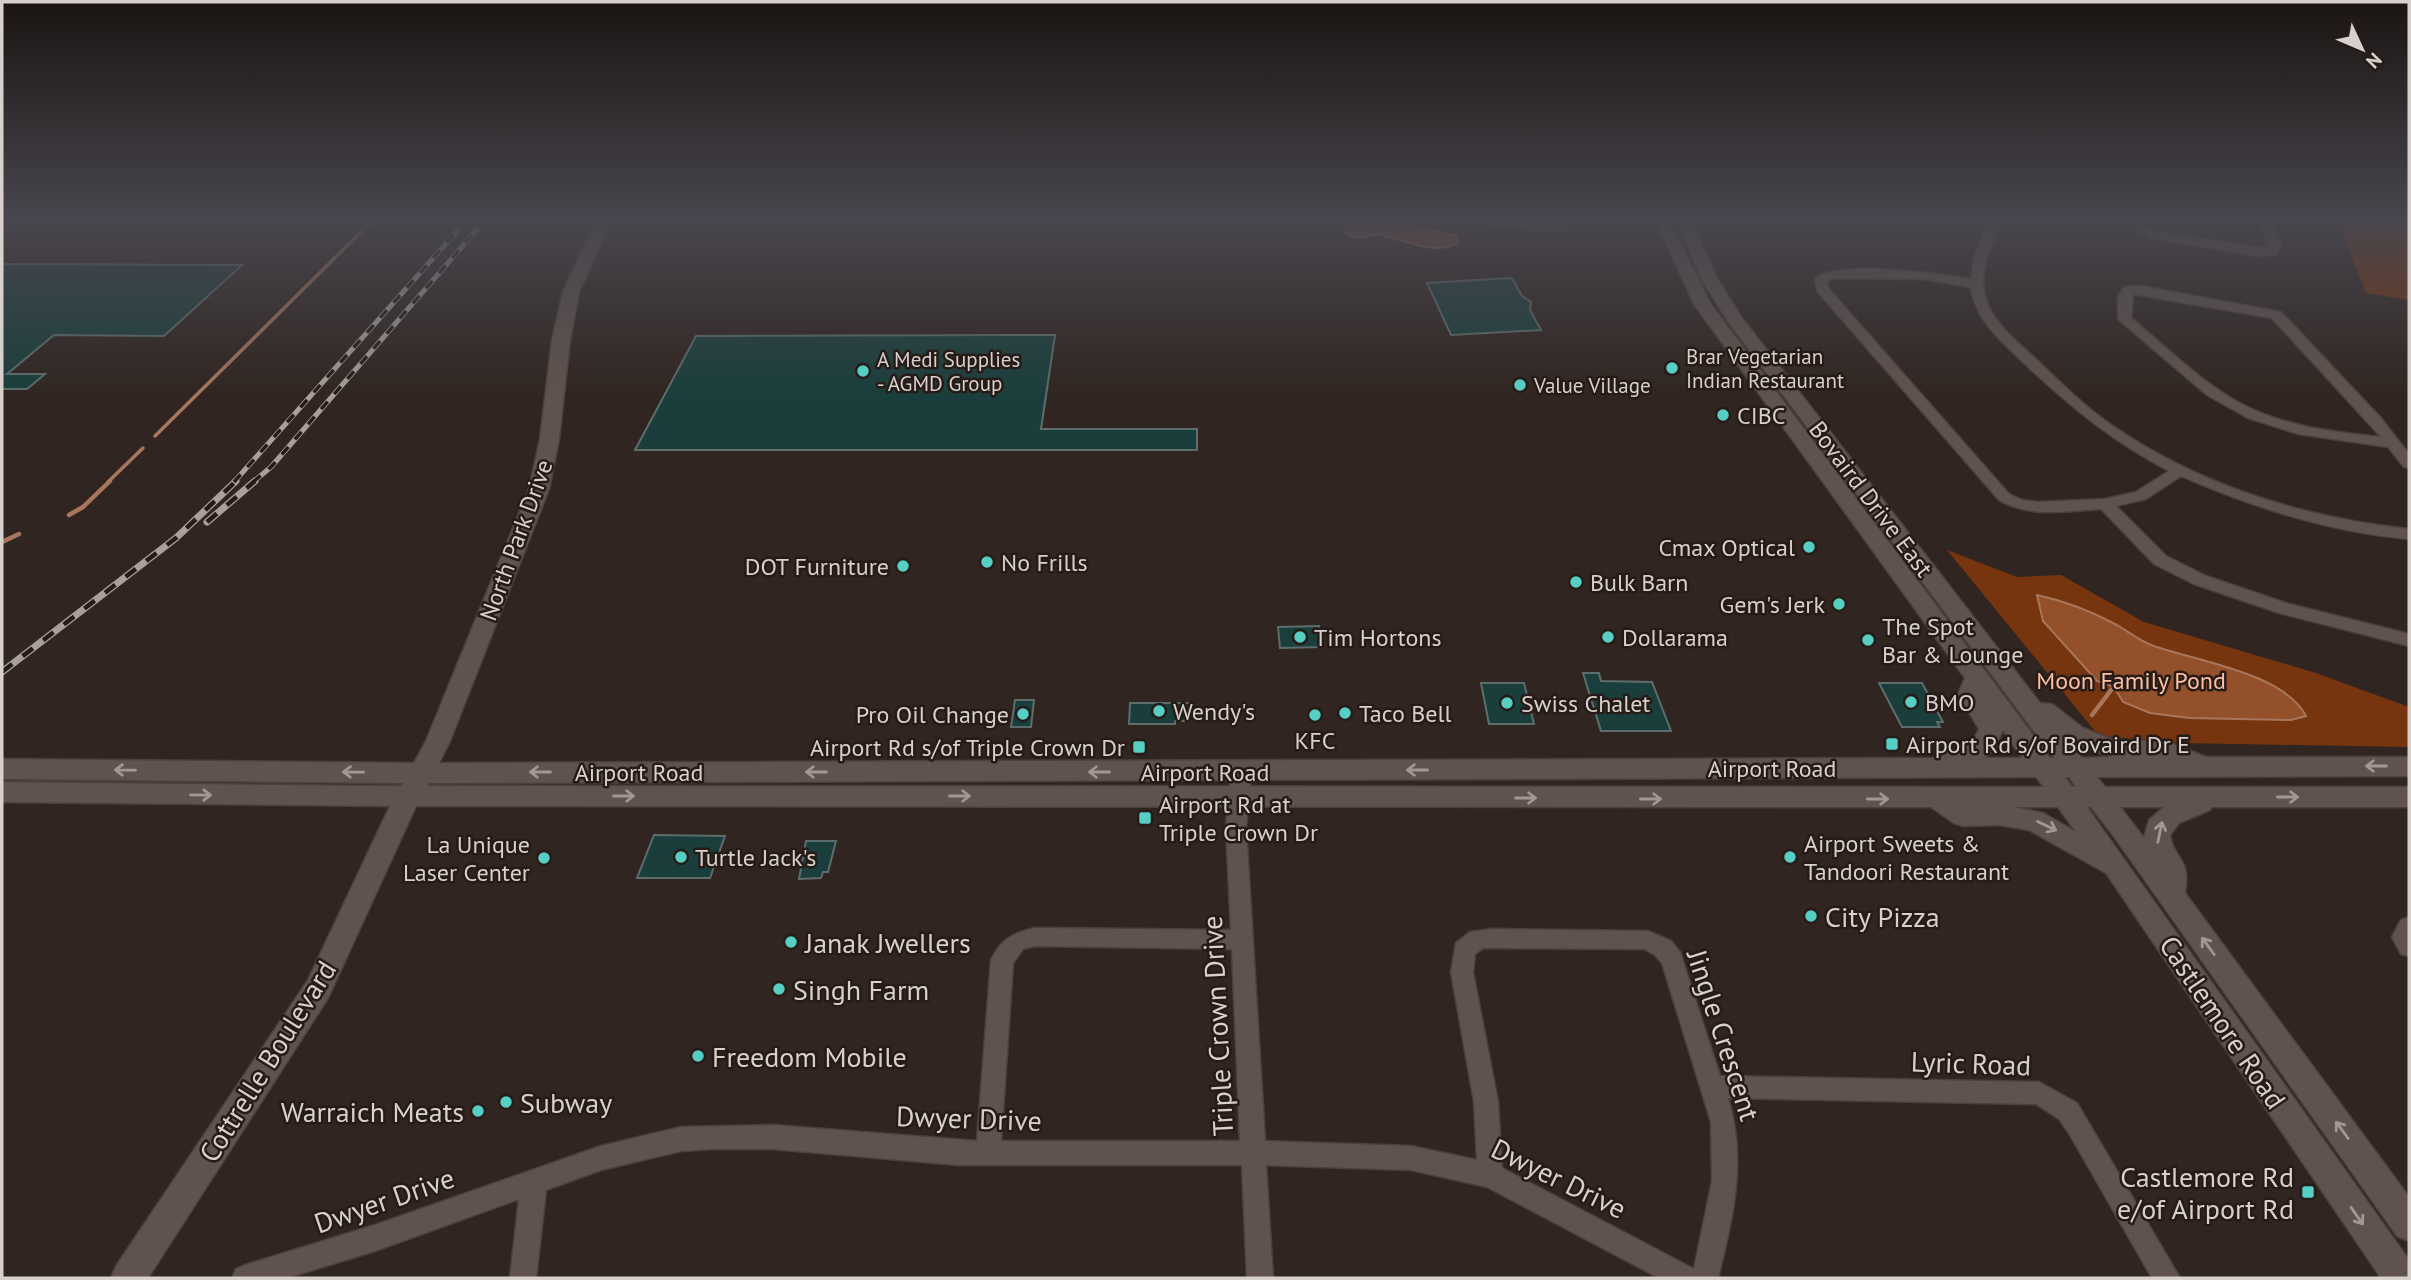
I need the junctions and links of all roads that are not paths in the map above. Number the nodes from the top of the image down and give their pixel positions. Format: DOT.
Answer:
graph roads {
  1 [pos="576,279"];
  2 [pos="1693,279"];
  3 [pos="1709,279"];
  4 [pos="1822,279"];
  5 [pos="1945,279"];
  6 [pos="1976,279"];
  7 [pos="1976,284"];
  8 [pos="2392,443"];
  9 [pos="2409,464"];
  10 [pos="2180,470"];
  11 [pos="2105,504"];
  12 [pos="2409,534"];
  13 [pos="2409,640"];
  14 [pos="2004,674"];
  15 [pos="1977,677"];
  16 [pos="2409,766"];
  17 [pos="2208,767"];
  18 [pos="1928,768"];
  19 [pos="2044,768"];
  20 [pos="2076,768"];
  21 [pos="2,769"];
  22 [pos="415,784"];
  23 [pos="1240,784"];
  24 [pos="2,792"];
  25 [pos="2220,797"];
  26 [pos="2409,797"];
  27 [pos="1938,798"];
  28 [pos="2066,798"];
  29 [pos="2098,798"];
  30 [pos="2119,870"];
  31 [pos="2171,895"];
  32 [pos="2409,926"];
  33 [pos="1244,940"];
  34 [pos="2409,947"];
  35 [pos="1714,1087"];
  36 [pos="988,1153"];
  37 [pos="1255,1153"];
  38 [pos="1490,1175"];
  39 [pos="534,1182"];
  40 [pos="2409,1224"];
  41 [pos="128,1278"];
  42 [pos="245,1278"];
  43 [pos="523,1278"];
  44 [pos="1260,1278"];
  45 [pos="1685,1278"];
  46 [pos="1705,1278"];
  47 [pos="2167,1278"];
  48 [pos="2400,1278"];
  1 -- 22 [label="main road, North Park Drive"];
  2 -- 15 [label="main road, Bovaird Drive East"];
  3 -- 14 [label="main road, Bovaird Drive East"];
  4 -- 11 [label="street"];
  5 -- 7 [label="street"];
  6 -- 7 [label="street"];
  7 -- 10 [label="street"];
  8 -- 8 [label="street"];
  8 -- 9 [label="street"];
  10 -- 11 [label="street"];
  10 -- 12 [label="street"];
  11 -- 13 [label="street"];
  14 -- 17 [label="main road"];
  14 -- 20 [label="main road, Bovaird Drive East"];
  15 -- 18 [label="main road"];
  15 -- 19 [label="main road, Bovaird Drive East"];
  16 -- 17 [label="main road, Airport Road, one-way"];
  17 -- 20 [label="main road, Airport Road"];
  18 -- 19 [label="main road, Airport Road"];
  18 -- 23 [label="main road, Airport Road, one-way"];
  19 -- 20 [label="main road, Airport Road"];
  19 -- 28 [label="main road, Castlemore Road"];
  20 -- 29 [label="main road, Castlemore Road"];
  22 -- 21 [label="main road, Airport Road, one-way"];
  22 -- 23 [label="main road, Airport Road"];
  24 -- 22 [label="main road, Airport Road, one-way"];
  22 -- 41 [label="main road, Cottrelle Boulevard"];
  23 -- 27 [label="main road, Airport Road, one-way"];
  23 -- 33 [label="street, Triple Crown Drive"];
  25 -- 26 [label="main road, Airport Road, one-way"];
  25 -- 29 [label="main road, Airport Road"];
  31 -- 25 [label="main road, one-way"];
  27 -- 28 [label="main road, Airport Road"];
  27 -- 30 [label="main road, one-way"];
  28 -- 29 [label="main road, Airport Road"];
  28 -- 30 [label="main road, Castlemore Road"];
  29 -- 31 [label="main road, Castlemore Road"];
  30 -- 48 [label="main road, Castlemore Road, one-way"];
  40 -- 31 [label="main road, Castlemore Road, one-way"];
  32 -- 34 [label="street"];
  33 -- 36 [label="street"];
  33 -- 37 [label="street, Triple Crown Drive"];
  35 -- 38 [label="street, Jingle Crescent"];
  35 -- 46 [label="street, Jingle Crescent"];
  35 -- 47 [label="street, Lyric Road"];
  36 -- 37 [label="street, Dwyer Drive"];
  36 -- 39 [label="street, Dwyer Drive"];
  37 -- 38 [label="street, Dwyer Drive"];
  37 -- 44 [label="street, Triple Crown Drive"];
  38 -- 45 [label="street, Dwyer Drive"];
  39 -- 42 [label="street, Dwyer Drive"];
  39 -- 43 [label="street"];
}
